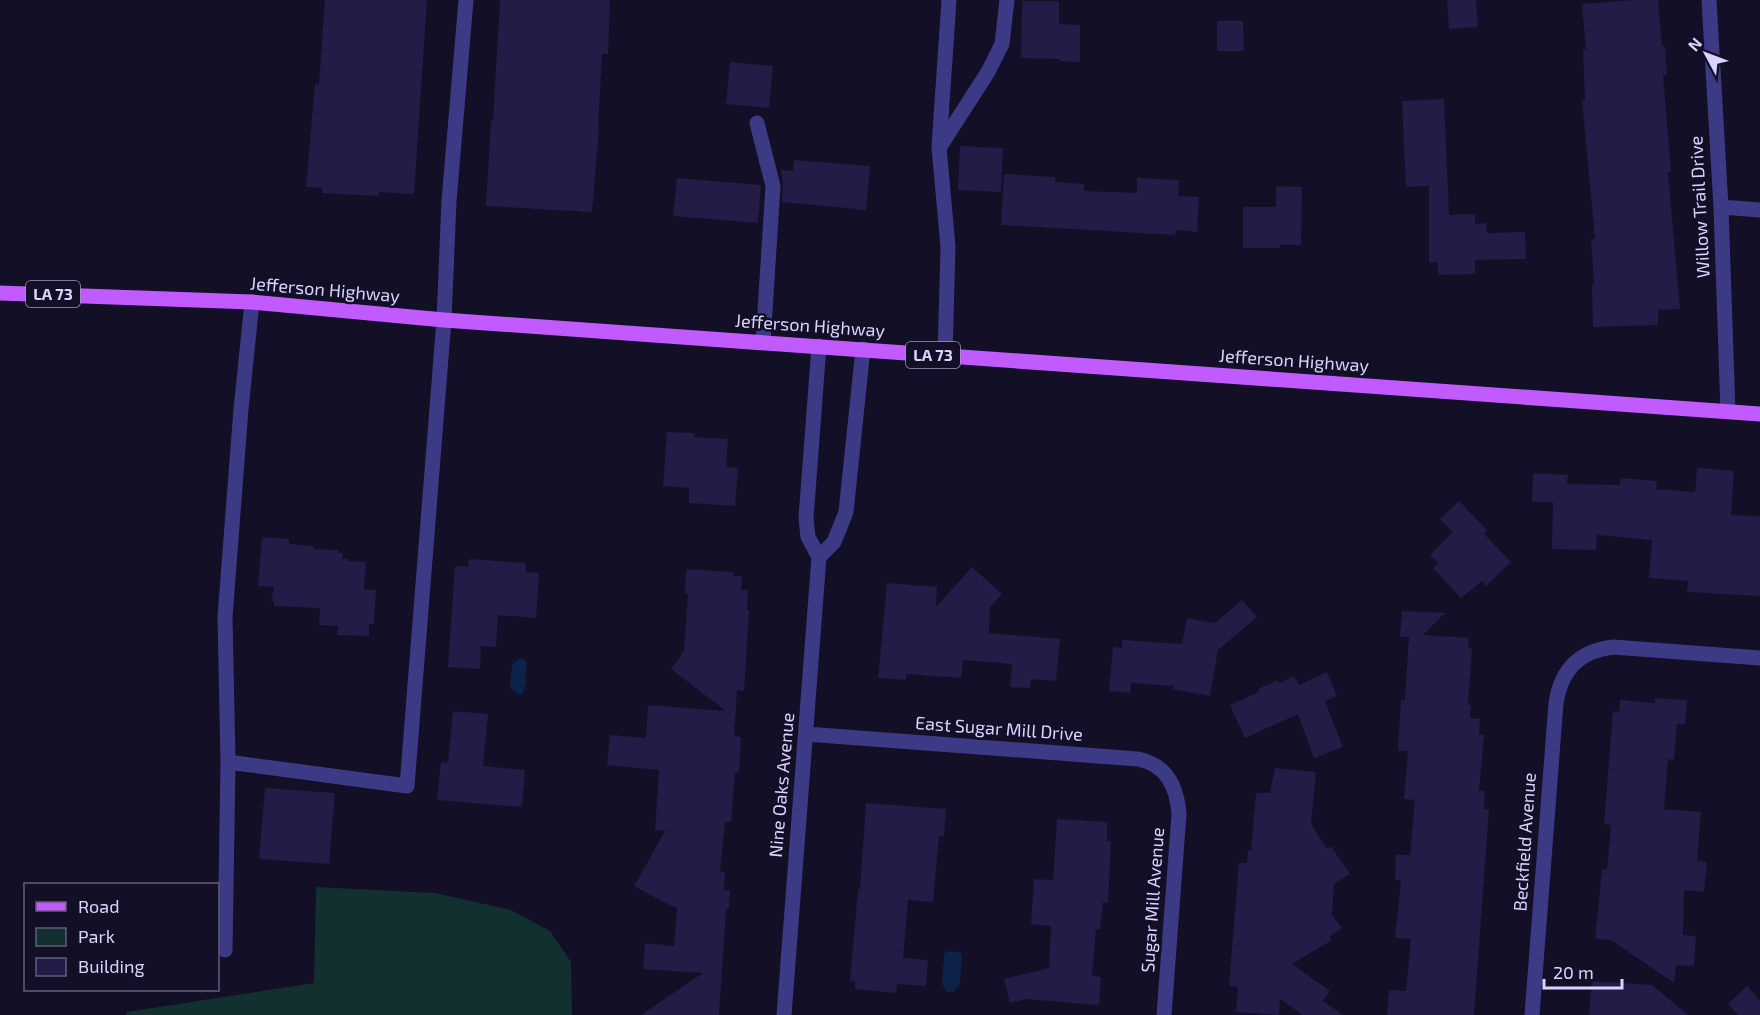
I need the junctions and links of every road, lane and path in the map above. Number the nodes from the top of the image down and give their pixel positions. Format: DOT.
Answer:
graph roads {
  1 [pos="466,0"];
  2 [pos="948,0"];
  3 [pos="1007,0"];
  4 [pos="1709,0"];
  5 [pos="756,123"];
  6 [pos="939,147"];
  7 [pos="1720,207"];
  8 [pos="1760,210"];
  9 [pos="0,293"];
  10 [pos="252,302"];
  11 [pos="444,320"];
  12 [pos="763,342"];
  13 [pos="819,346"];
  14 [pos="863,349"];
  15 [pos="945,356"];
  16 [pos="1728,411"];
  17 [pos="1760,414"];
  18 [pos="819,557"];
  19 [pos="1760,658"];
  20 [pos="806,734"];
  21 [pos="228,762"];
  22 [pos="1175,789"];
  23 [pos="225,951"];
  24 [pos="784,1015"];
  25 [pos="1164,1015"];
  26 [pos="1532,1015"];
  1 -- 11 [label="street"];
  2 -- 6 [label="street"];
  3 -- 6 [label="street"];
  4 -- 7 [label="street, Willow Trail Drive"];
  5 -- 12 [label="street"];
  6 -- 15 [label="street"];
  7 -- 8 [label="street"];
  7 -- 16 [label="street, Willow Trail Drive"];
  9 -- 10 [label="main road, Jefferson Highway / LA 73"];
  10 -- 11 [label="main road, Jefferson Highway / LA 73"];
  10 -- 21 [label="street"];
  11 -- 12 [label="main road, Jefferson Highway / LA 73"];
  11 -- 21 [label="street"];
  12 -- 13 [label="main road, Jefferson Highway / LA 73"];
  13 -- 14 [label="main road, Jefferson Highway / LA 73"];
  13 -- 18 [label="street, Nine Oaks Avenue"];
  14 -- 15 [label="main road, Jefferson Highway / LA 73"];
  14 -- 18 [label="street"];
  15 -- 16 [label="main road, Jefferson Highway / LA 73"];
  16 -- 17 [label="main road, Jefferson Highway / LA 73"];
  18 -- 20 [label="street, Nine Oaks Avenue"];
  19 -- 26 [label="street, Beckfield Avenue"];
  20 -- 22 [label="street, East Sugar Mill Drive"];
  20 -- 24 [label="street, Nine Oaks Avenue"];
  21 -- 23 [label="street"];
  22 -- 25 [label="street, Sugar Mill Avenue"];
}
